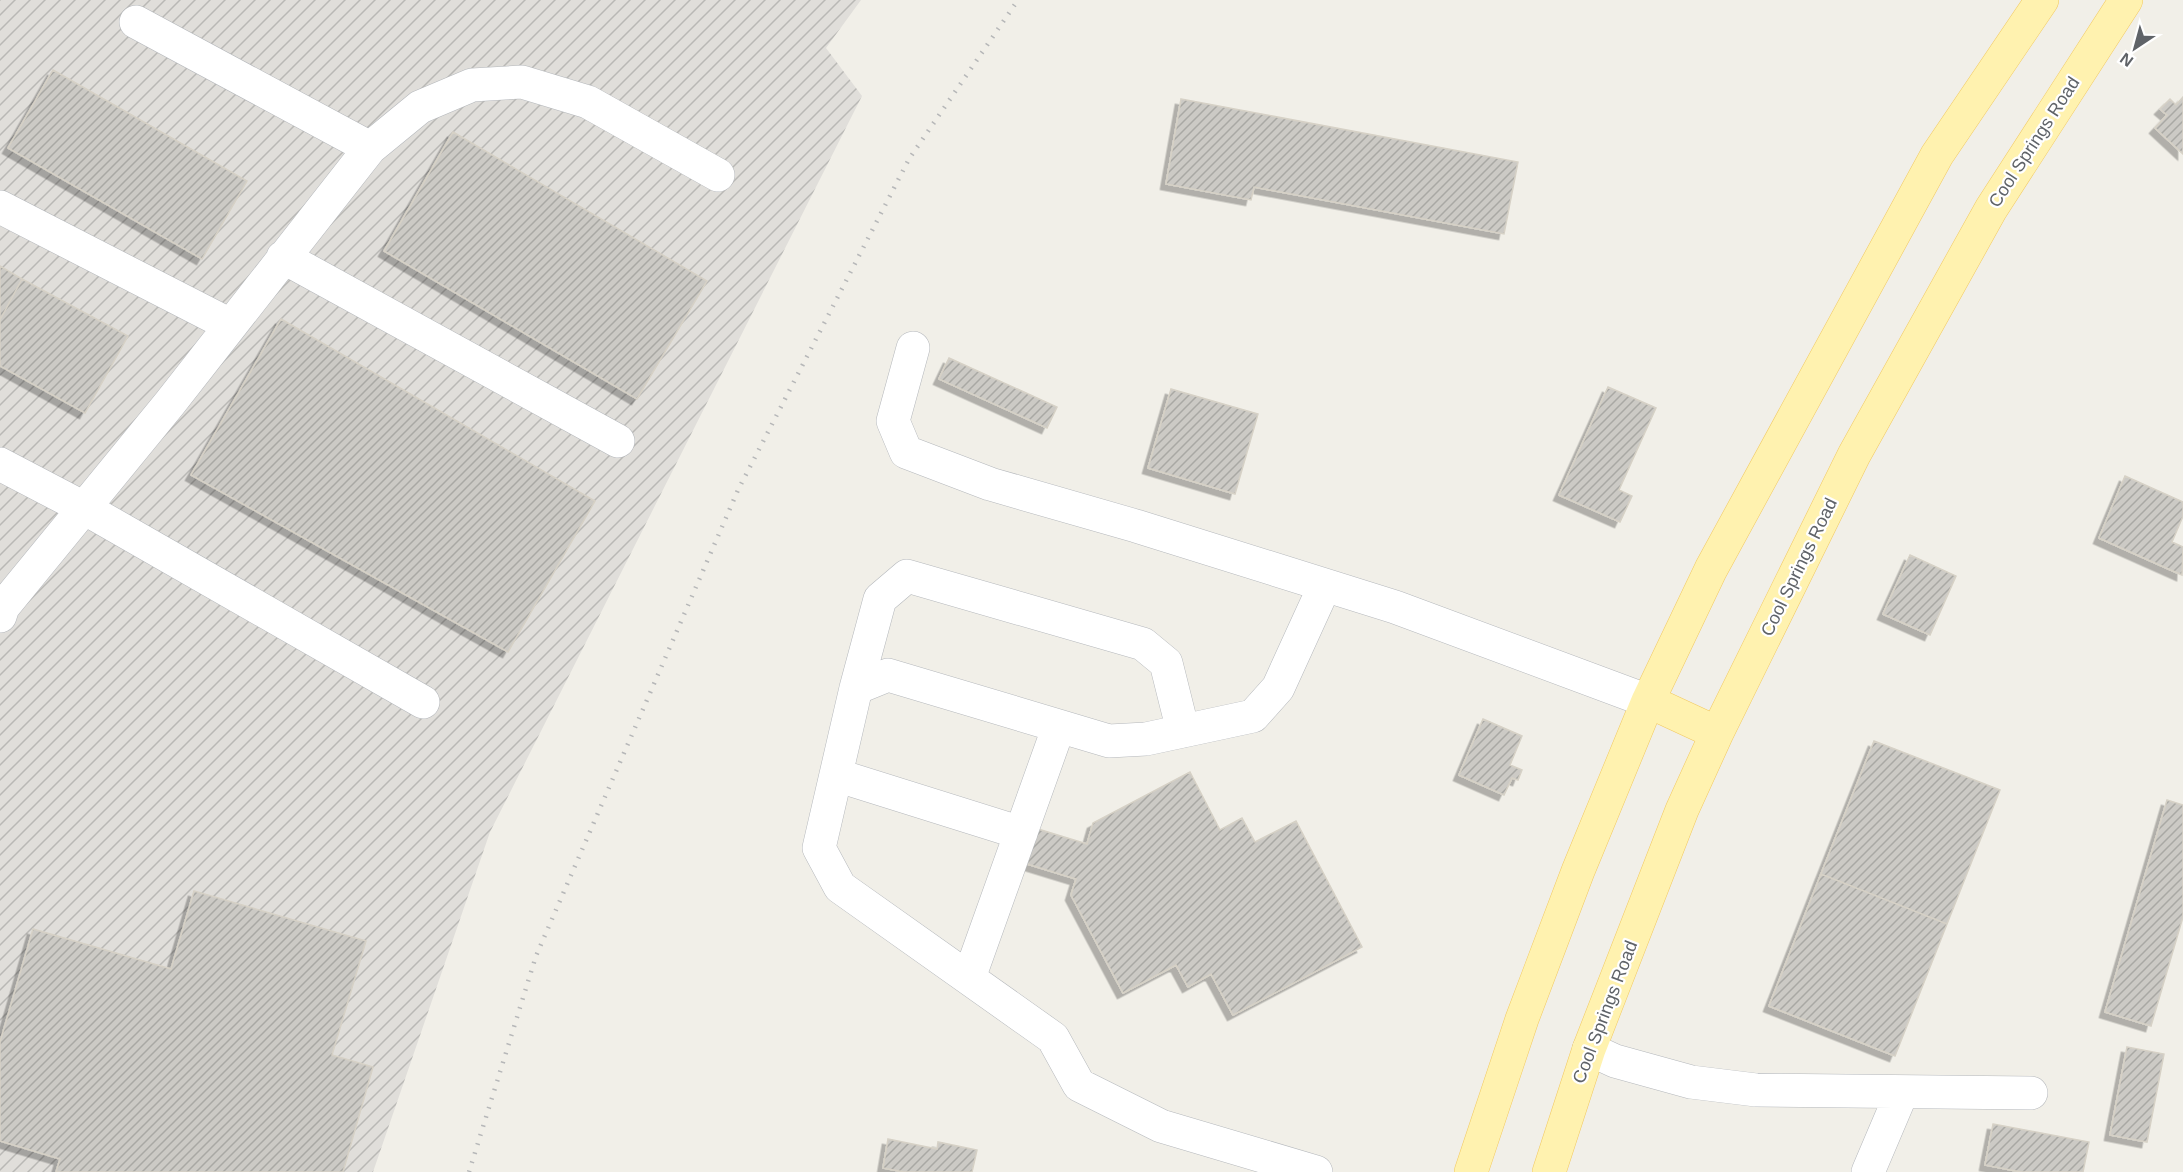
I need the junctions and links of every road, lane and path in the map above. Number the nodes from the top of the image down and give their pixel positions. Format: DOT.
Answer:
graph roads {
  1 [pos="2043,0"];
  2 [pos="2126,0"];
  3 [pos="136,22"];
  4 [pos="370,148"];
  5 [pos="718,176"];
  6 [pos="0,207"];
  7 [pos="283,257"];
  8 [pos="230,325"];
  9 [pos="913,348"];
  10 [pos="618,441"];
  11 [pos="0,464"];
  12 [pos="84,508"];
  13 [pos="1325,585"];
  14 [pos="1,612"];
  15 [pos="856,688"];
  16 [pos="1648,701"];
  17 [pos="423,702"];
  18 [pos="1059,726"];
  19 [pos="1183,731"];
  20 [pos="1717,733"];
  21 [pos="836,775"];
  22 [pos="1021,833"];
  23 [pos="969,978"];
  24 [pos="1589,1049"];
  25 [pos="1902,1092"];
  26 [pos="2031,1093"];
  27 [pos="1316,1172"];
  28 [pos="1471,1172"];
  29 [pos="1550,1172"];
  30 [pos="1868,1172"];
  1 -- 16 [label="main road"];
  2 -- 20 [label="main road, Cool Springs Road"];
  3 -- 4 [label="lane"];
  4 -- 5 [label="lane"];
  4 -- 7 [label="lane"];
  6 -- 8 [label="lane"];
  7 -- 8 [label="lane"];
  7 -- 10 [label="lane"];
  8 -- 12 [label="lane"];
  9 -- 13 [label="lane"];
  11 -- 12 [label="lane"];
  12 -- 14 [label="lane"];
  12 -- 17 [label="lane"];
  13 -- 16 [label="lane"];
  13 -- 19 [label="lane"];
  15 -- 18 [label="lane"];
  15 -- 19 [label="lane"];
  15 -- 21 [label="lane"];
  16 -- 20 [label="main road"];
  16 -- 28 [label="main road"];
  18 -- 19 [label="lane"];
  18 -- 22 [label="lane"];
  20 -- 24 [label="main road, Cool Springs Road"];
  21 -- 22 [label="lane"];
  21 -- 23 [label="lane"];
  22 -- 23 [label="lane"];
  23 -- 27 [label="lane"];
  24 -- 25 [label="lane"];
  24 -- 29 [label="main road, Cool Springs Road"];
  25 -- 26 [label="lane"];
  25 -- 30 [label="lane"];
}
